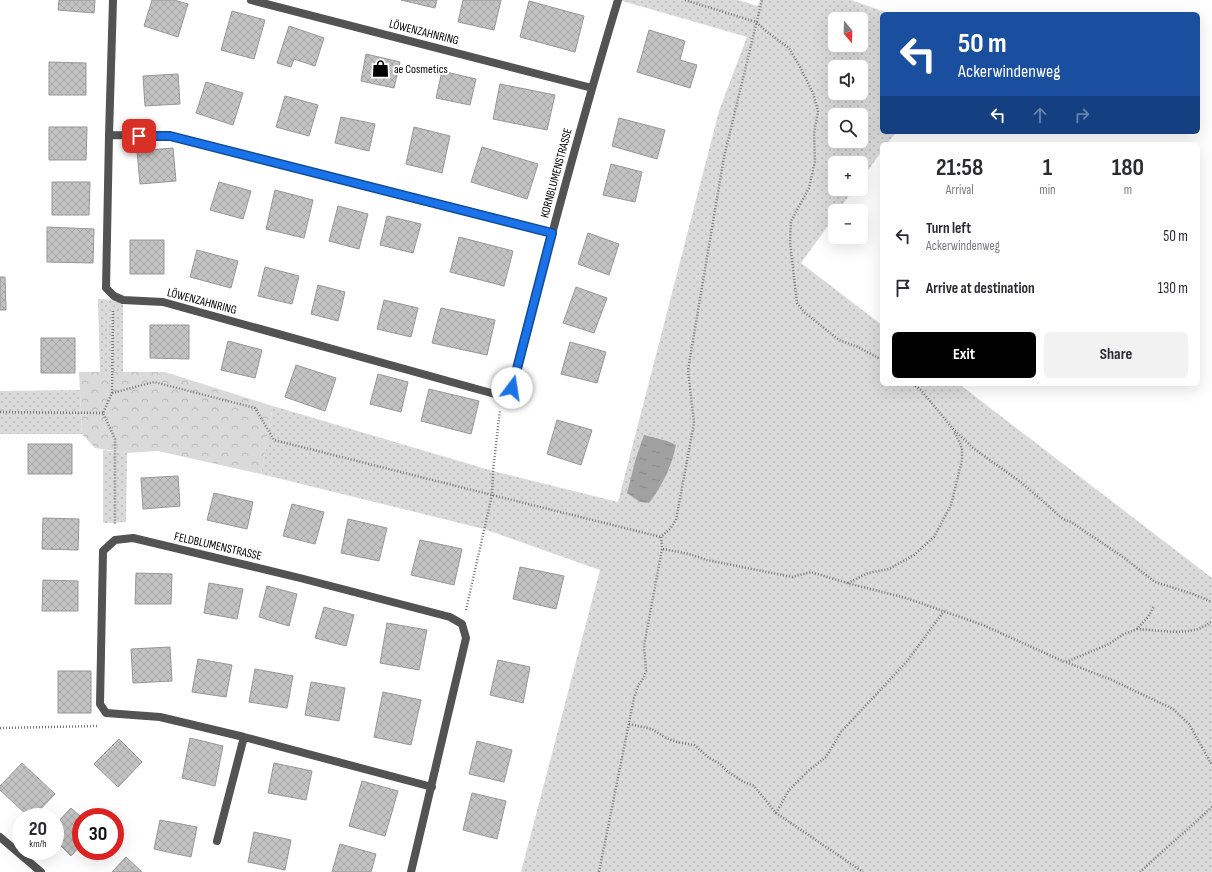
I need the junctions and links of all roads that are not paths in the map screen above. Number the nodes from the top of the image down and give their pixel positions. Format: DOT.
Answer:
graph roads {
  1 [pos="113,0"];
  2 [pos="251,0"];
  3 [pos="618,0"];
  4 [pos="592,88"];
  5 [pos="109,135"];
  6 [pos="552,233"];
  7 [pos="502,396"];
  8 [pos="244,737"];
  9 [pos="432,787"];
  10 [pos="0,837"];
  11 [pos="217,841"];
  12 [pos="40,872"];
  13 [pos="410,872"];
  1 -- 5 [label="street"];
  2 -- 4 [label="street, LÖWENZAHNRING"];
  3 -- 4 [label="street, KORNBLUMENSTRASSE"];
  4 -- 6 [label="street, KORNBLUMENSTRASSE"];
  5 -- 6 [label="street"];
  5 -- 7 [label="street, LÖWENZAHNRING"];
  6 -- 7 [label="street, KORNBLUMENSTRASSE"];
  8 -- 9 [label="street"];
  8 -- 9 [label="street, FELDBLUMENSTRASSE"];
  8 -- 11 [label="street"];
  9 -- 13 [label="street"];
  10 -- 12 [label="street"];
}
